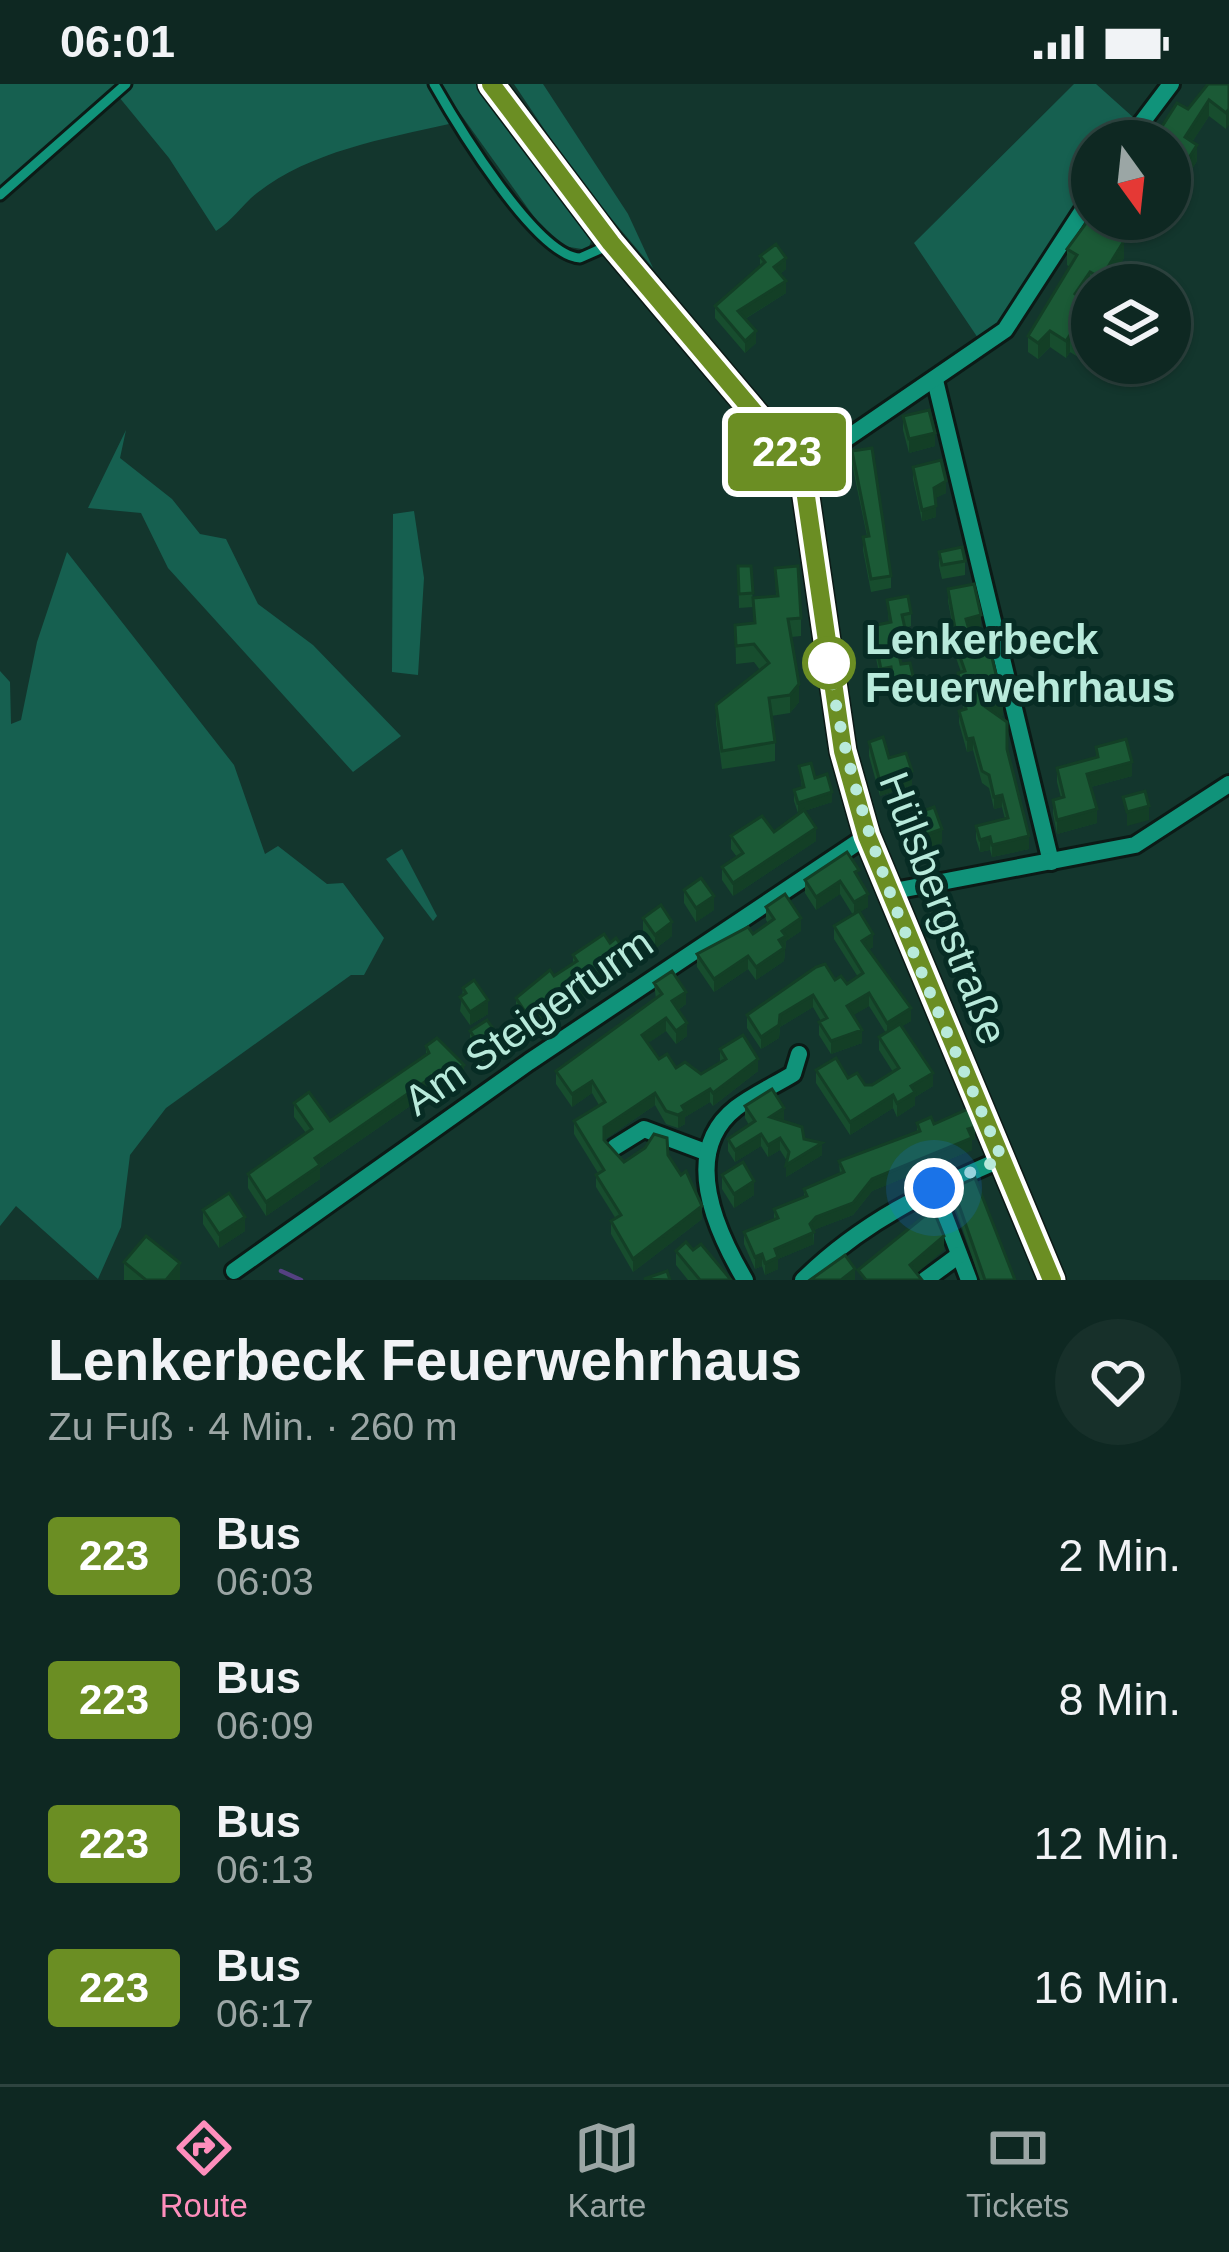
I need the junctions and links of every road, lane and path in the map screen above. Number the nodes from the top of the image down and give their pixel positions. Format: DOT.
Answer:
graph roads {
  1 [pos="126,84"];
  2 [pos="434,84"];
  3 [pos="491,84"];
  4 [pos="1171,84"];
  5 [pos="1144,120"];
  6 [pos="0,195"];
  7 [pos="1071,229"];
  8 [pos="611,243"];
  9 [pos="935,380"];
  10 [pos="802,469"];
  11 [pos="1229,784"];
  12 [pos="867,836"];
  13 [pos="1051,862"];
  14 [pos="889,892"];
  15 [pos="799,1054"];
  16 [pos="615,1147"];
  17 [pos="708,1153"];
  18 [pos="1002,1159"];
  19 [pos="934,1188"];
  20 [pos="959,1255"];
  21 [pos="234,1271"];
  22 [pos="746,1280"];
  23 [pos="803,1280"];
  24 [pos="926,1280"];
  25 [pos="969,1280"];
  26 [pos="1052,1280"];
  1 -- 6 [label="lane"];
  2 -- 8 [label="lane"];
  3 -- 8 [label="street"];
  4 -- 5 [label="street"];
  7 -- 9 [label="street"];
  8 -- 10 [label="street"];
  9 -- 10 [label="street"];
  9 -- 13 [label="street"];
  10 -- 12 [label="street, Hülsbergstraße"];
  11 -- 13 [label="street"];
  12 -- 14 [label="street, Hülsbergstraße"];
  12 -- 21 [label="street, Am Steigerturm"];
  13 -- 14 [label="street"];
  14 -- 18 [label="street, Hülsbergstraße"];
  15 -- 17 [label="street"];
  16 -- 17 [label="street"];
  17 -- 22 [label="street"];
  18 -- 19 [label="street"];
  18 -- 26 [label="street, Hülsbergstraße"];
  19 -- 20 [label="street"];
  19 -- 23 [label="street"];
  20 -- 24 [label="street"];
  20 -- 25 [label="street"];
}
